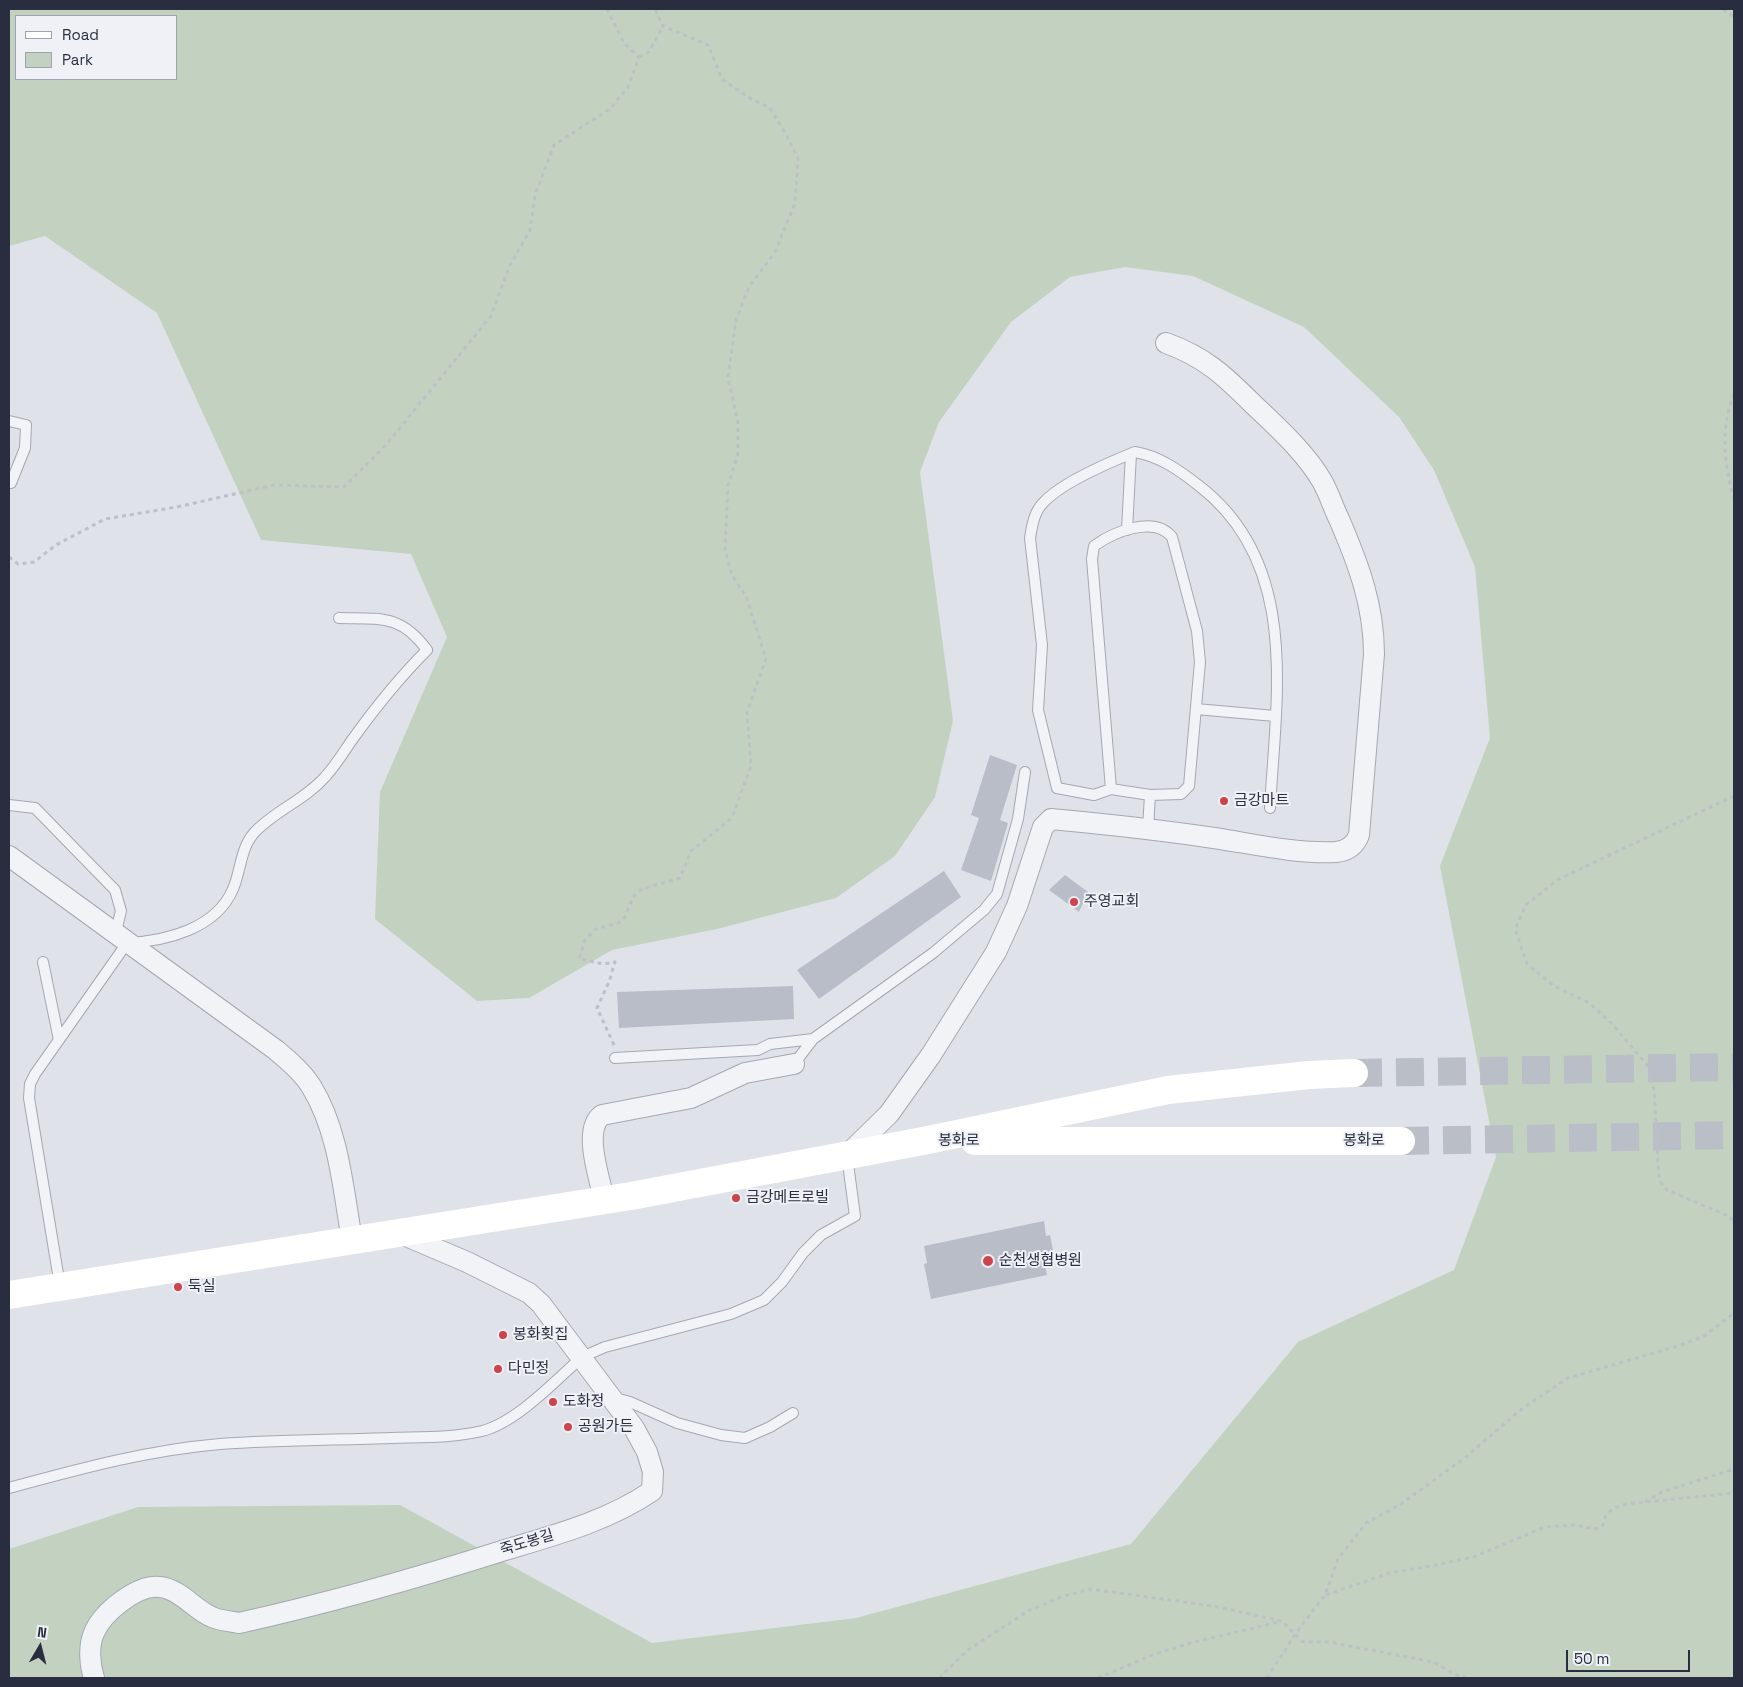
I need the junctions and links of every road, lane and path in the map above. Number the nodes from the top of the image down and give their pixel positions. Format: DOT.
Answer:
graph roads {
  1 [pos="607,9"];
  2 [pos="655,9"];
  3 [pos="1723,9"];
  4 [pos="1734,18"];
  5 [pos="663,26"];
  6 [pos="639,57"];
  7 [pos="1166,343"];
  8 [pos="1734,394"];
  9 [pos="9,421"];
  10 [pos="1131,454"];
  11 [pos="11,483"];
  12 [pos="1734,499"];
  13 [pos="1127,530"];
  14 [pos="9,557"];
  15 [pos="339,618"];
  16 [pos="1196,709"];
  17 [pos="1275,716"];
  18 [pos="1025,772"];
  19 [pos="1111,789"];
  20 [pos="1150,795"];
  21 [pos="1734,796"];
  22 [pos="9,805"];
  23 [pos="1270,808"];
  24 [pos="1148,828"];
  25 [pos="9,856"];
  26 [pos="121,939"];
  27 [pos="43,962"];
  28 [pos="812,1039"];
  29 [pos="59,1040"];
  30 [pos="617,1058"];
  31 [pos="794,1064"];
  32 [pos="1354,1073"];
  33 [pos="923,1141"];
  34 [pos="1401,1141"];
  35 [pos="847,1156"];
  36 [pos="604,1200"];
  37 [pos="1734,1221"];
  38 [pos="399,1233"];
  39 [pos="352,1240"];
  40 [pos="60,1287"];
  41 [pos="9,1295"];
  42 [pos="1734,1313"];
  43 [pos="582,1357"];
  44 [pos="612,1397"];
  45 [pos="793,1413"];
  46 [pos="1734,1469"];
  47 [pos="9,1488"];
  48 [pos="1734,1493"];
  49 [pos="1642,1504"];
  50 [pos="1326,1595"];
  51 [pos="1282,1621"];
  52 [pos="1296,1633"];
  53 [pos="94,1678"];
  54 [pos="939,1678"];
  55 [pos="1098,1678"];
  56 [pos="1267,1678"];
  57 [pos="1467,1678"];
  1 -- 6 [label="path"];
  2 -- 5 [label="path"];
  3 -- 4 [label="path"];
  5 -- 6 [label="path"];
  5 -- 30 [label="path"];
  6 -- 14 [label="path"];
  7 -- 24 [label="street"];
  8 -- 12 [label="path"];
  9 -- 11 [label="lane"];
  10 -- 13 [label="lane"];
  10 -- 17 [label="lane"];
  10 -- 19 [label="lane"];
  13 -- 16 [label="lane"];
  13 -- 19 [label="lane"];
  15 -- 26 [label="lane"];
  16 -- 17 [label="lane"];
  16 -- 20 [label="lane"];
  17 -- 23 [label="lane"];
  18 -- 28 [label="lane"];
  19 -- 20 [label="lane"];
  20 -- 24 [label="lane"];
  21 -- 37 [label="path"];
  22 -- 26 [label="lane"];
  24 -- 35 [label="street"];
  25 -- 26 [label="street"];
  26 -- 29 [label="lane"];
  26 -- 39 [label="street"];
  27 -- 29 [label="lane"];
  28 -- 30 [label="lane"];
  28 -- 31 [label="lane"];
  29 -- 40 [label="lane"];
  31 -- 36 [label="street"];
  32 -- 33 [label="main road, 봉화로"];
  33 -- 34 [label="main road, 봉화로"];
  33 -- 35 [label="main road"];
  35 -- 36 [label="main road"];
  35 -- 43 [label="lane"];
  36 -- 38 [label="main road"];
  38 -- 39 [label="main road"];
  38 -- 43 [label="street, 죽도봉길"];
  39 -- 40 [label="main road"];
  40 -- 41 [label="main road"];
  42 -- 50 [label="path"];
  43 -- 44 [label="street, 죽도봉길"];
  43 -- 47 [label="lane"];
  44 -- 45 [label="lane"];
  44 -- 53 [label="street, 죽도봉길"];
  46 -- 49 [label="path"];
  48 -- 49 [label="path"];
  49 -- 50 [label="path"];
  50 -- 52 [label="path"];
  51 -- 52 [label="path"];
  51 -- 54 [label="path"];
  51 -- 55 [label="path"];
  52 -- 56 [label="path"];
  52 -- 57 [label="path"];
}
